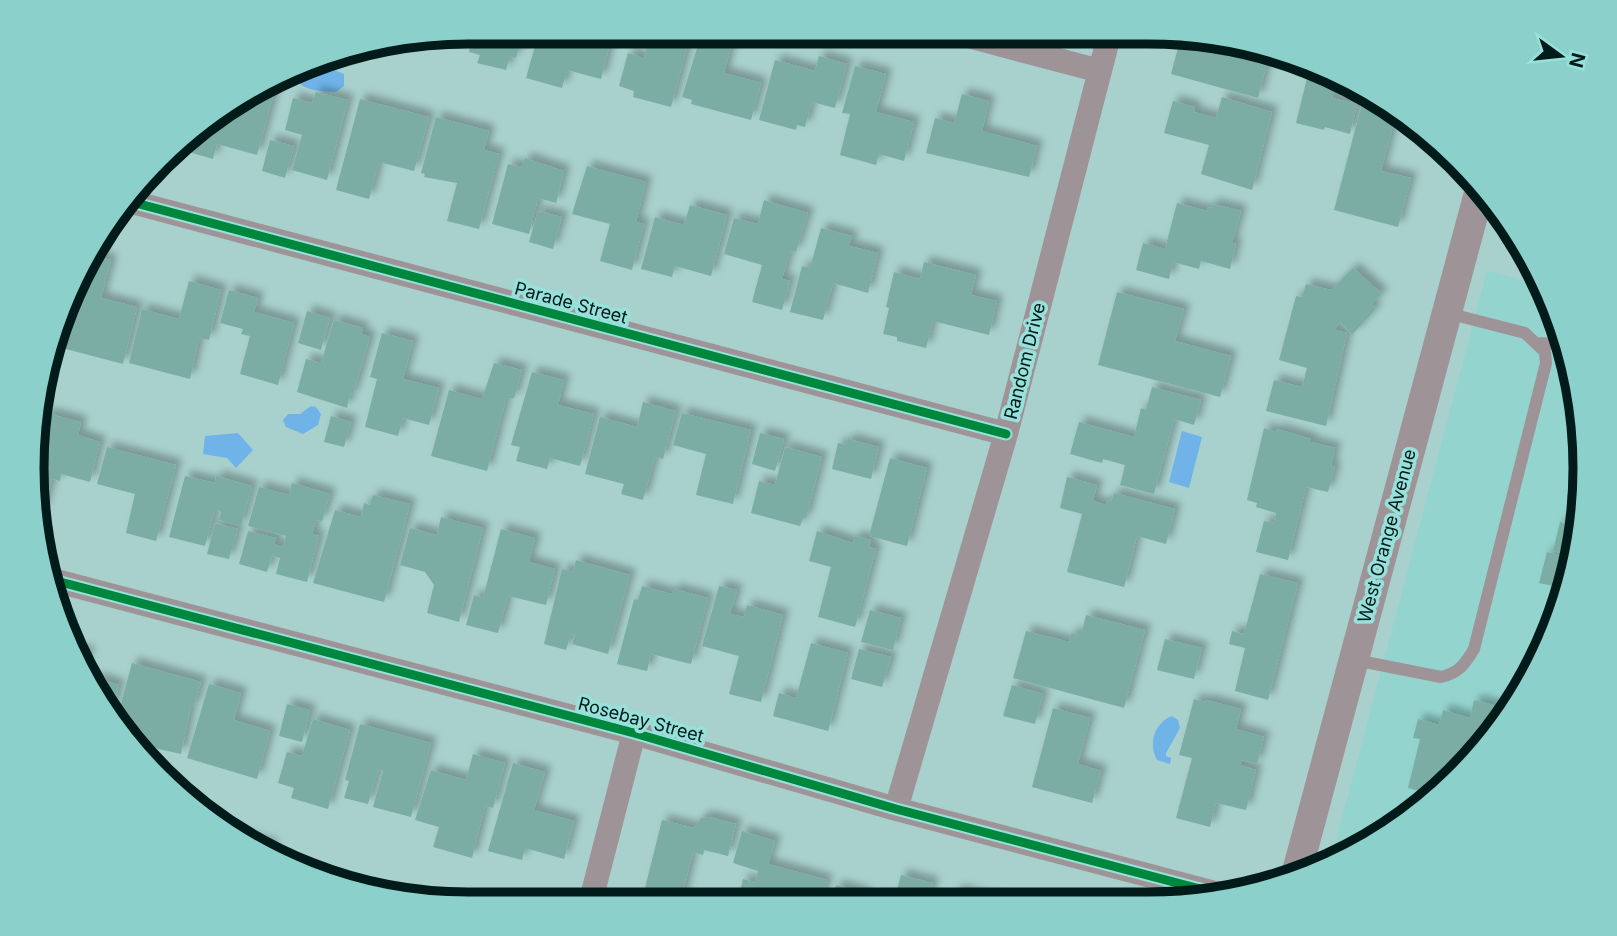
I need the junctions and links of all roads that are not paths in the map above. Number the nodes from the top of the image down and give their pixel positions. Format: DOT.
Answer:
graph roads {
  1 [pos="998,44"];
  2 [pos="1107,44"];
  3 [pos="1100,71"];
  4 [pos="1477,199"];
  5 [pos="137,203"];
  6 [pos="1447,313"];
  7 [pos="1537,343"];
  8 [pos="1555,344"];
  9 [pos="1006,434"];
  10 [pos="59,582"];
  11 [pos="1354,660"];
  12 [pos="634,733"];
  13 [pos="896,809"];
  14 [pos="1299,865"];
  15 [pos="1201,889"];
  16 [pos="593,892"];
  1 -- 3 [label="street"];
  2 -- 3 [label="street, Random Drive"];
  3 -- 9 [label="street, Random Drive"];
  4 -- 6 [label="street, West Orange Avenue"];
  5 -- 9 [label="street, Parade Street"];
  6 -- 7 [label="lane"];
  6 -- 11 [label="street, West Orange Avenue"];
  7 -- 8 [label="lane"];
  7 -- 11 [label="lane"];
  9 -- 13 [label="street, Random Drive"];
  10 -- 12 [label="street, Rosebay Street"];
  11 -- 14 [label="street, West Orange Avenue"];
  12 -- 13 [label="street, Rosebay Street"];
  12 -- 16 [label="street"];
  13 -- 15 [label="street, Rosebay Street"];
}
